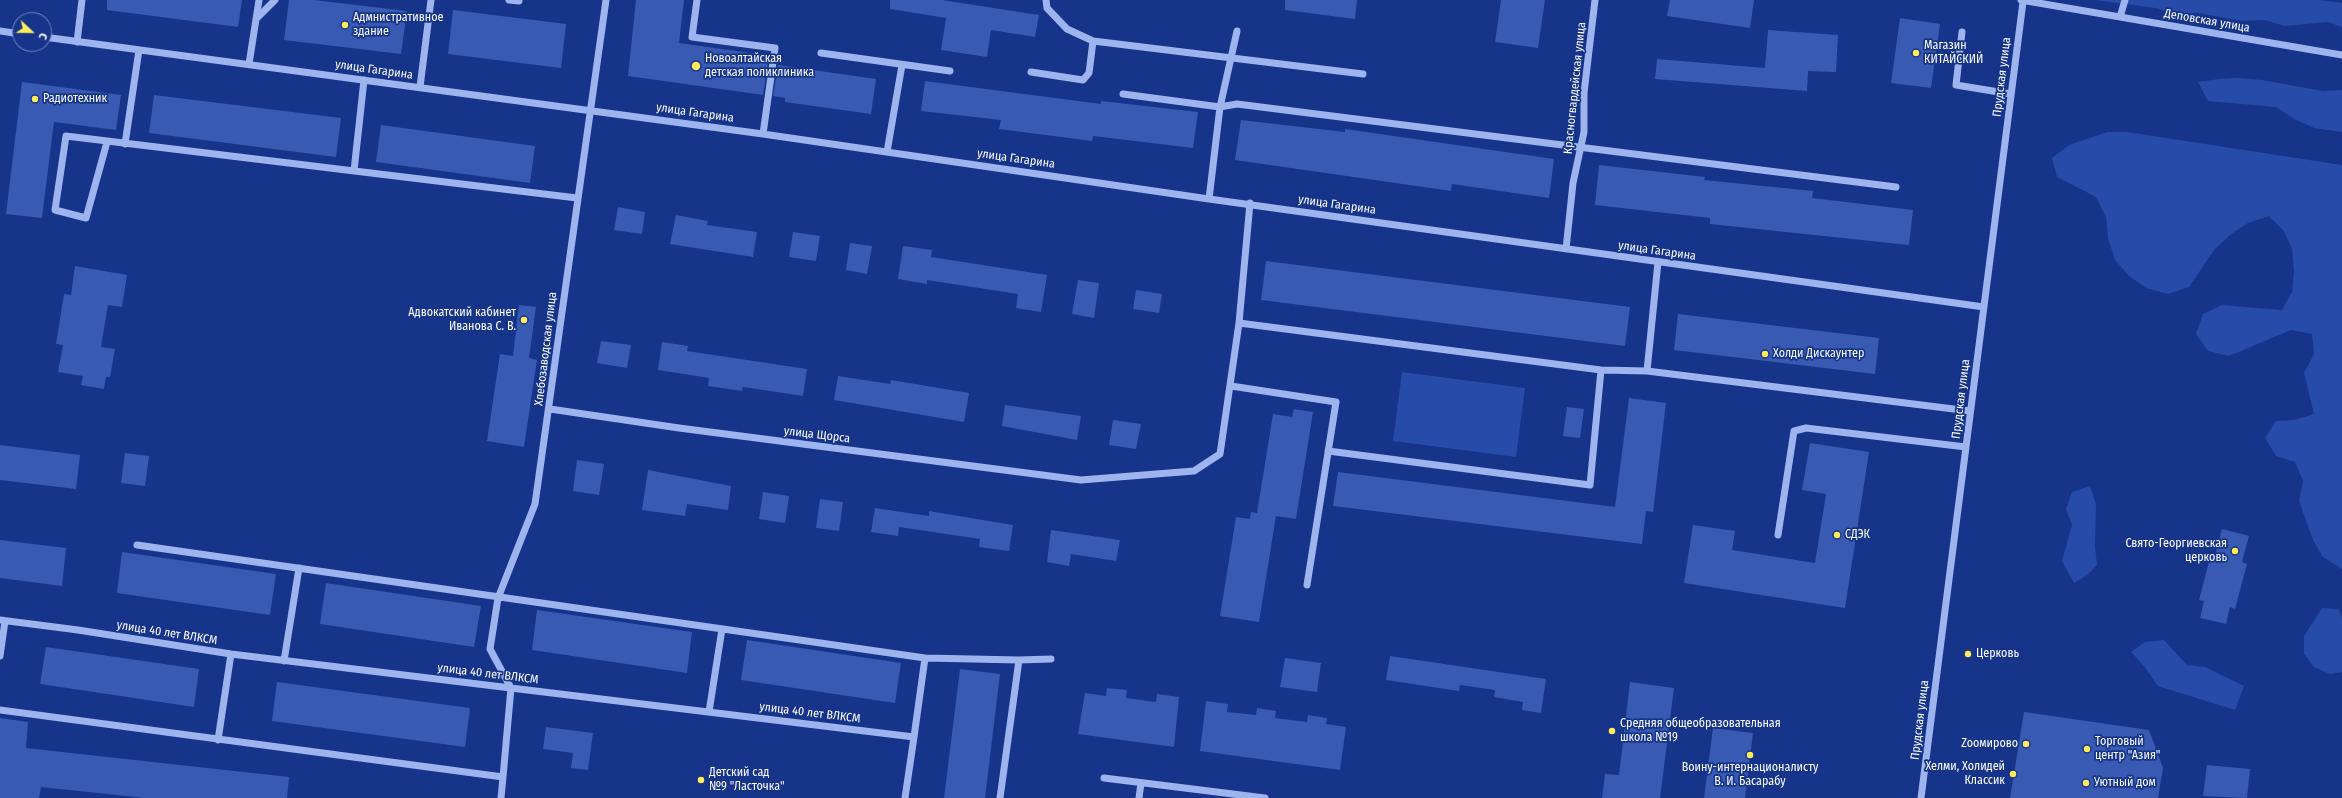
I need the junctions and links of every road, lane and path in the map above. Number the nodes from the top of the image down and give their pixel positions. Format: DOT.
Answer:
graph roads {
  1 [pos="82,0"];
  2 [pos="259,0"];
  3 [pos="275,0"];
  4 [pos="431,0"];
  5 [pos="509,0"];
  6 [pos="606,0"];
  7 [pos="697,0"];
  8 [pos="1046,0"];
  9 [pos="1595,0"];
  10 [pos="2125,0"];
  11 [pos="518,1"];
  12 [pos="2022,1"];
  13 [pos="2120,17"];
  14 [pos="257,18"];
  15 [pos="0,31"];
  16 [pos="1237,31"];
  17 [pos="1962,32"];
  18 [pos="12,33"];
  19 [pos="52,38"];
  20 [pos="1093,41"];
  21 [pos="77,42"];
  22 [pos="139,50"];
  23 [pos="822,53"];
  24 [pos="2342,55"];
  25 [pos="1231,58"];
  26 [pos="249,64"];
  27 [pos="902,64"];
  28 [pos="950,71"];
  29 [pos="1031,72"];
  30 [pos="1363,74"];
  31 [pos="364,80"];
  32 [pos="420,87"];
  33 [pos="1123,94"];
  34 [pos="2011,94"];
  35 [pos="1220,107"];
  36 [pos="591,110"];
  37 [pos="763,134"];
  38 [pos="106,142"];
  39 [pos="125,144"];
  40 [pos="1581,147"];
  41 [pos="887,152"];
  42 [pos="354,171"];
  43 [pos="1896,187"];
  44 [pos="577,198"];
  45 [pos="1209,199"];
  46 [pos="1250,203"];
  47 [pos="1566,249"];
  48 [pos="1658,262"];
  49 [pos="1984,307"];
  50 [pos="1239,323"];
  51 [pos="1601,370"];
  52 [pos="1647,371"];
  53 [pos="1231,386"];
  54 [pos="550,409"];
  55 [pos="1970,411"];
  56 [pos="1966,447"];
  57 [pos="1328,451"];
  58 [pos="1778,535"];
  59 [pos="137,545"];
  60 [pos="300,568"];
  61 [pos="1307,585"];
  62 [pos="498,598"];
  63 [pos="2,621"];
  64 [pos="722,629"];
  65 [pos="231,654"];
  66 [pos="0,656"];
  67 [pos="925,658"];
  68 [pos="1019,660"];
  69 [pos="1051,660"];
  70 [pos="284,661"];
  71 [pos="511,688"];
  72 [pos="0,710"];
  73 [pos="709,712"];
  74 [pos="914,737"];
  75 [pos="218,740"];
  76 [pos="503,777"];
  77 [pos="1104,778"];
  78 [pos="1141,783"];
  79 [pos="501,798"];
  80 [pos="905,798"];
  81 [pos="1000,798"];
  82 [pos="1139,798"];
  83 [pos="1265,798"];
  84 [pos="1921,798"];
  1 -- 21 [label="street"];
  2 -- 14 [label="street"];
  3 -- 14 [label="street"];
  4 -- 32 [label="street"];
  5 -- 11 [label="street"];
  6 -- 36 [label="street, Хлебозаводская улица"];
  7 -- 37 [label="street"];
  8 -- 20 [label="street"];
  9 -- 40 [label="street, Красногвардейская улица"];
  10 -- 13 [label="street"];
  12 -- 13 [label="street, Деповская улица"];
  12 -- 34 [label="street, Прудская улица"];
  13 -- 24 [label="street, Деповская улица"];
  14 -- 26 [label="street"];
  15 -- 18 [label="street"];
  16 -- 25 [label="street"];
  17 -- 34 [label="street"];
  19 -- 21 [label="street, улица Гагарина"];
  20 -- 25 [label="street"];
  20 -- 29 [label="street"];
  21 -- 22 [label="street, улица Гагарина"];
  22 -- 26 [label="street, улица Гагарина"];
  22 -- 39 [label="street"];
  23 -- 27 [label="street"];
  25 -- 30 [label="street"];
  25 -- 35 [label="street"];
  26 -- 31 [label="street, улица Гагарина"];
  27 -- 28 [label="street"];
  27 -- 41 [label="street"];
  31 -- 32 [label="street, улица Гагарина"];
  31 -- 42 [label="street"];
  32 -- 36 [label="street, улица Гагарина"];
  33 -- 35 [label="street"];
  34 -- 49 [label="street, Прудская улица"];
  35 -- 40 [label="street"];
  35 -- 45 [label="street"];
  36 -- 37 [label="street, улица Гагарина"];
  36 -- 44 [label="street, Хлебозаводская улица"];
  37 -- 41 [label="street, улица Гагарина"];
  38 -- 38 [label="street"];
  38 -- 39 [label="street"];
  39 -- 42 [label="street"];
  40 -- 43 [label="street"];
  40 -- 47 [label="street, Красногвардейская улица"];
  41 -- 45 [label="street, улица Гагарина"];
  42 -- 44 [label="street"];
  44 -- 54 [label="street, Хлебозаводская улица"];
  45 -- 46 [label="street, улица Гагарина"];
  46 -- 47 [label="street, улица Гагарина"];
  46 -- 50 [label="street, улица Щорса"];
  47 -- 48 [label="street, улица Гагарина"];
  48 -- 49 [label="street, улица Гагарина"];
  48 -- 52 [label="street"];
  49 -- 55 [label="street, Прудская улица"];
  50 -- 51 [label="street"];
  50 -- 53 [label="street, улица Щорса"];
  51 -- 52 [label="street"];
  51 -- 57 [label="street"];
  52 -- 55 [label="street"];
  53 -- 54 [label="street, улица Щорса"];
  53 -- 57 [label="street"];
  54 -- 62 [label="street, Хлебозаводская улица"];
  55 -- 56 [label="street, Прудская улица"];
  56 -- 58 [label="street"];
  56 -- 84 [label="street, Прудская улица"];
  57 -- 61 [label="street"];
  59 -- 60 [label="street"];
  60 -- 62 [label="street"];
  60 -- 70 [label="street"];
  62 -- 64 [label="street"];
  62 -- 71 [label="street, Хлебозаводская улица"];
  63 -- 65 [label="street, улица 40 лет ВЛКСМ"];
  63 -- 66 [label="street"];
  64 -- 67 [label="street"];
  64 -- 73 [label="street"];
  65 -- 70 [label="street, улица 40 лет ВЛКСМ"];
  65 -- 75 [label="street"];
  67 -- 68 [label="street"];
  67 -- 74 [label="street"];
  68 -- 69 [label="street"];
  68 -- 81 [label="street"];
  70 -- 71 [label="street, улица 40 лет ВЛКСМ"];
  71 -- 73 [label="street, улица 40 лет ВЛКСМ"];
  71 -- 76 [label="street"];
  72 -- 75 [label="street"];
  73 -- 74 [label="street, улица 40 лет ВЛКСМ"];
  74 -- 80 [label="street"];
  75 -- 76 [label="street"];
  76 -- 79 [label="street"];
  77 -- 78 [label="street"];
  78 -- 82 [label="street"];
  78 -- 83 [label="street"];
}
